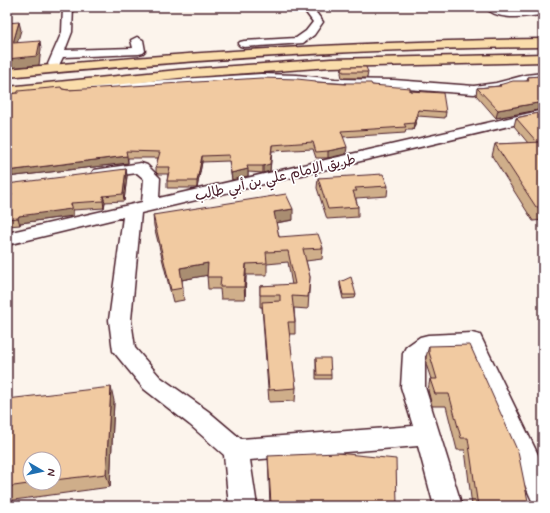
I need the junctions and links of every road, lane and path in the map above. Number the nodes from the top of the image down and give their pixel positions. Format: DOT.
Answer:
graph roads {
  1 [pos="68,7"];
  2 [pos="307,7"];
  3 [pos="490,7"];
  4 [pos="543,12"];
  5 [pos="137,40"];
  6 [pos="543,43"];
  7 [pos="244,44"];
  8 [pos="543,50"];
  9 [pos="57,54"];
  10 [pos="543,58"];
  11 [pos="543,66"];
  12 [pos="52,69"];
  13 [pos="7,73"];
  14 [pos="178,74"];
  15 [pos="7,77"];
  16 [pos="543,77"];
  17 [pos="7,93"];
  18 [pos="543,114"];
  19 [pos="86,174"];
  20 [pos="141,208"];
  21 [pos="7,239"];
  22 [pos="428,436"];
  23 [pos="236,450"];
  24 [pos="543,494"];
  25 [pos="243,506"];
  26 [pos="448,506"];
  1 -- 9 [label="street"];
  2 -- 7 [label="street"];
  3 -- 4 [label="street"];
  5 -- 9 [label="street"];
  6 -- 12 [label="main road"];
  8 -- 15 [label="main road"];
  9 -- 12 [label="street"];
  10 -- 14 [label="main road"];
  11 -- 14 [label="main road"];
  12 -- 13 [label="main road"];
  14 -- 17 [label="main road"];
  16 -- 17 [label="street"];
  18 -- 20 [label="street, طريق الإمام علي بن أبي طالب"];
  19 -- 20 [label="street"];
  20 -- 21 [label="street, طريق الإمام علي بن أبي طالب"];
  20 -- 23 [label="street"];
  22 -- 23 [label="street"];
  22 -- 24 [label="street"];
  22 -- 26 [label="street"];
  23 -- 25 [label="street"];
}
